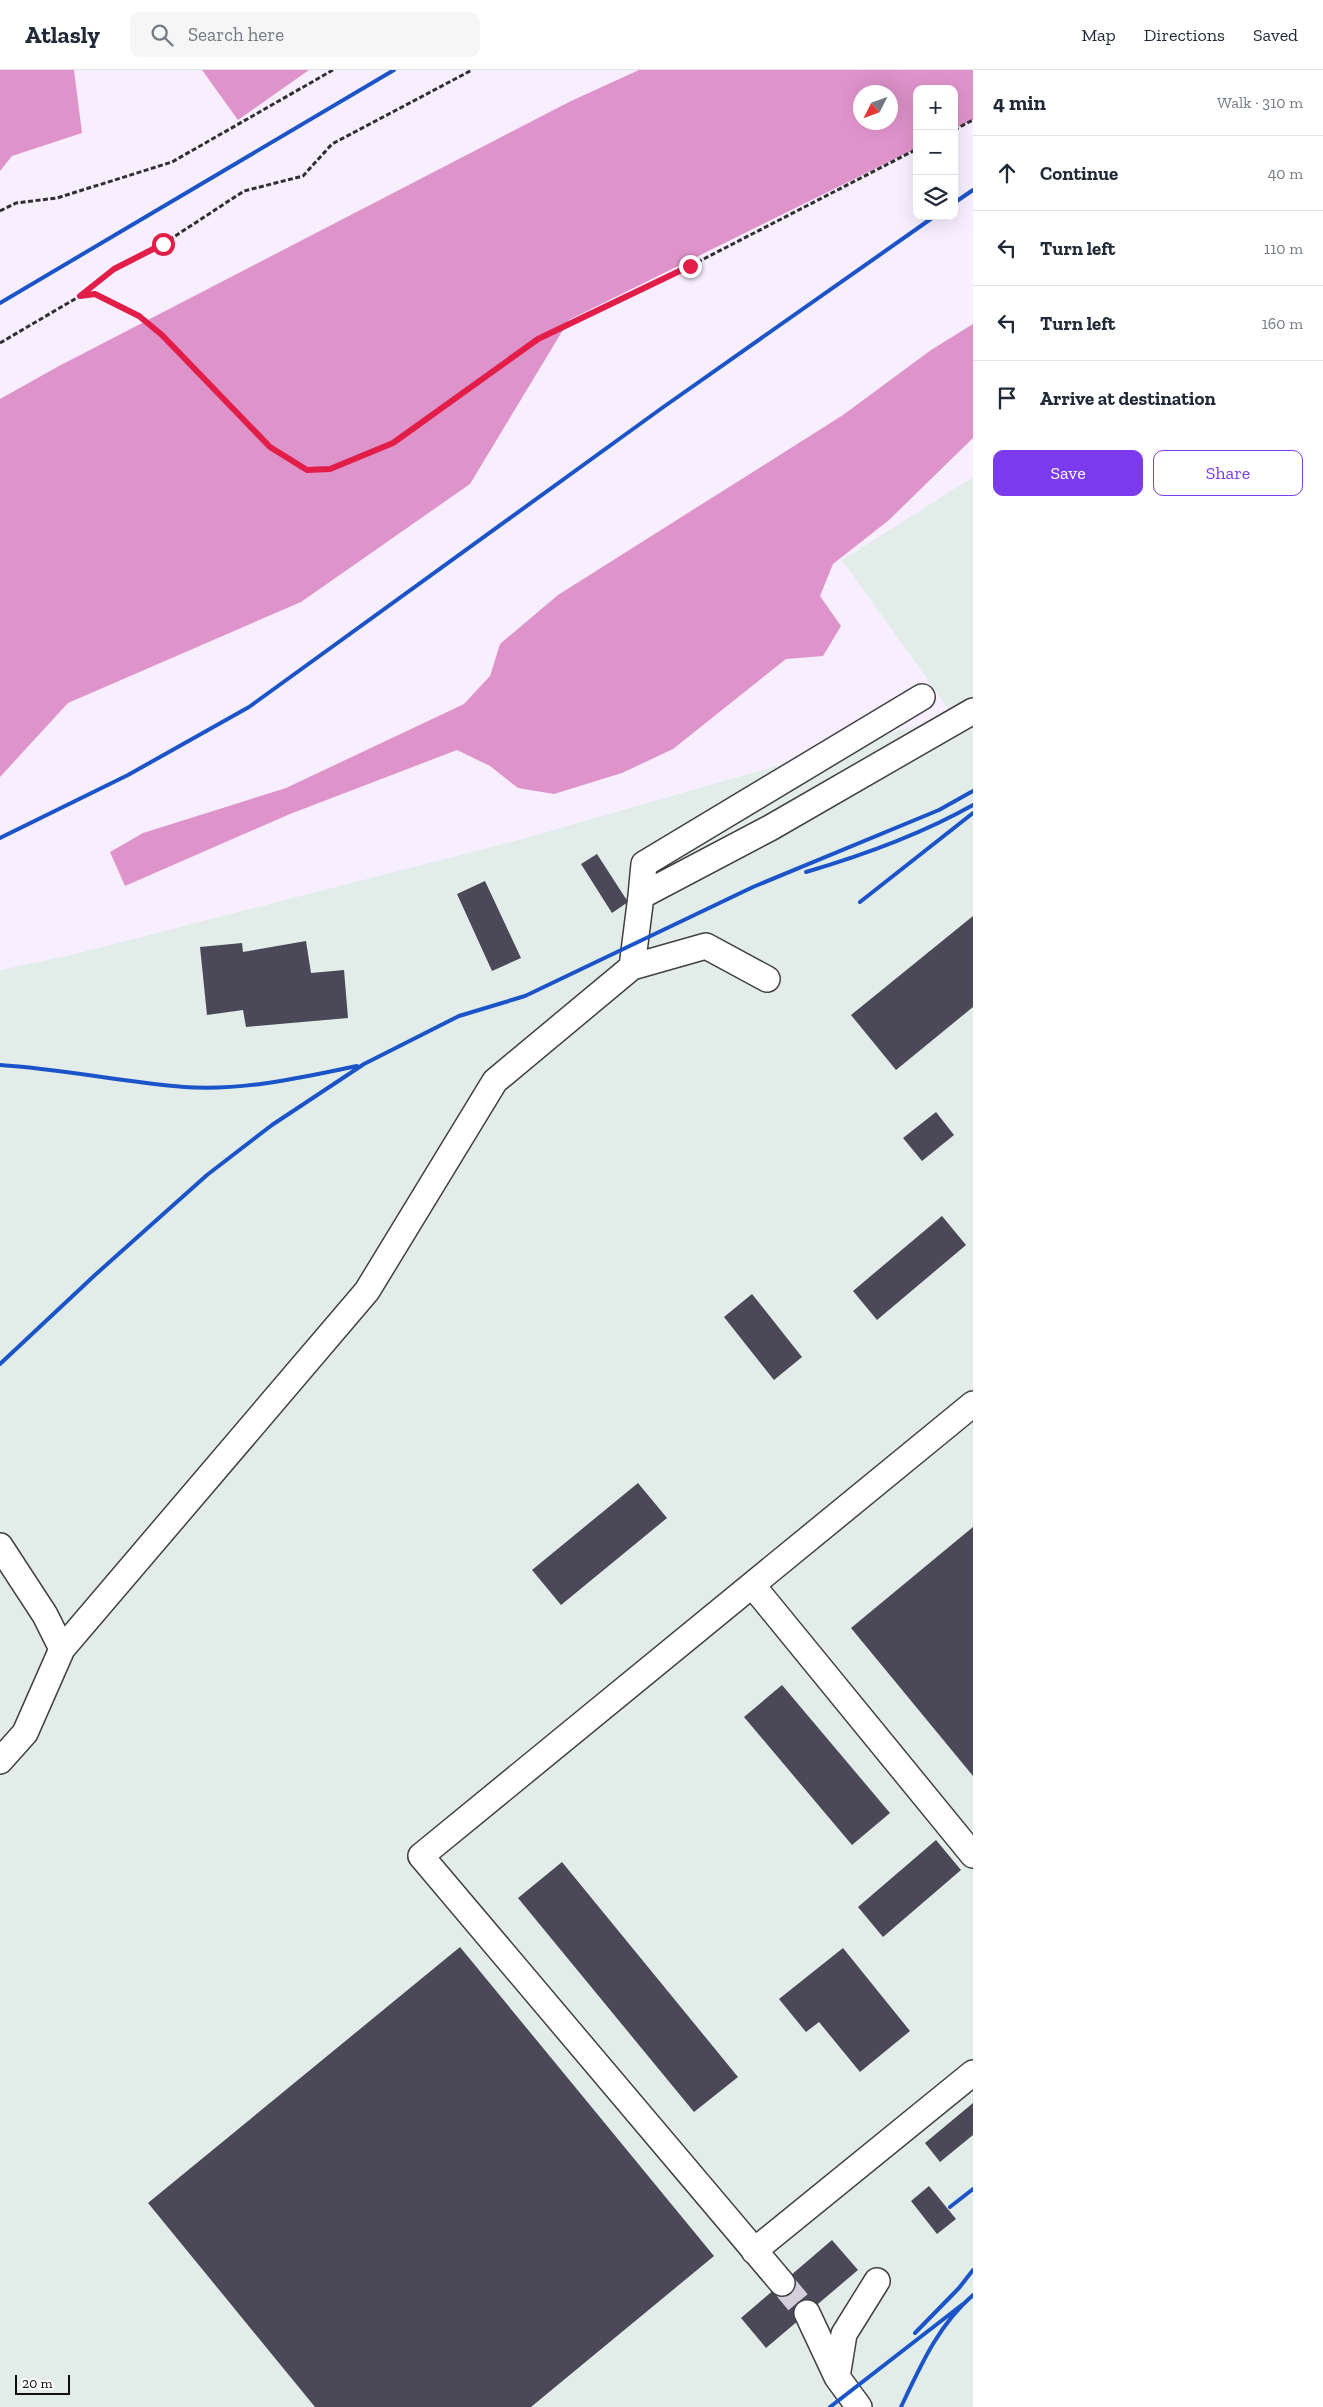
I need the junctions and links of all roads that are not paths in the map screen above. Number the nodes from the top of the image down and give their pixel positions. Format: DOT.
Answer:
graph roads {
  1 [pos="922,698"];
  2 [pos="973,711"];
  3 [pos="641,896"];
  4 [pos="632,967"];
  5 [pos="767,979"];
  6 [pos="973,1404"];
  7 [pos="0,1546"];
  8 [pos="753,1586"];
  9 [pos="62,1649"];
  10 [pos="0,1761"];
  11 [pos="973,1855"];
  12 [pos="973,2073"];
  13 [pos="754,2251"];
  14 [pos="877,2281"];
  15 [pos="782,2283"];
  16 [pos="807,2314"];
  17 [pos="837,2377"];
  18 [pos="859,2407"];
  1 -- 3 [label="lane"];
  2 -- 3 [label="lane"];
  3 -- 4 [label="lane"];
  4 -- 5 [label="lane"];
  4 -- 9 [label="lane"];
  6 -- 8 [label="lane"];
  7 -- 9 [label="lane"];
  8 -- 11 [label="lane"];
  8 -- 13 [label="lane"];
  9 -- 10 [label="lane"];
  12 -- 13 [label="lane"];
  13 -- 15 [label="lane"];
  14 -- 17 [label="lane"];
  16 -- 17 [label="lane"];
  17 -- 18 [label="lane"];
}
